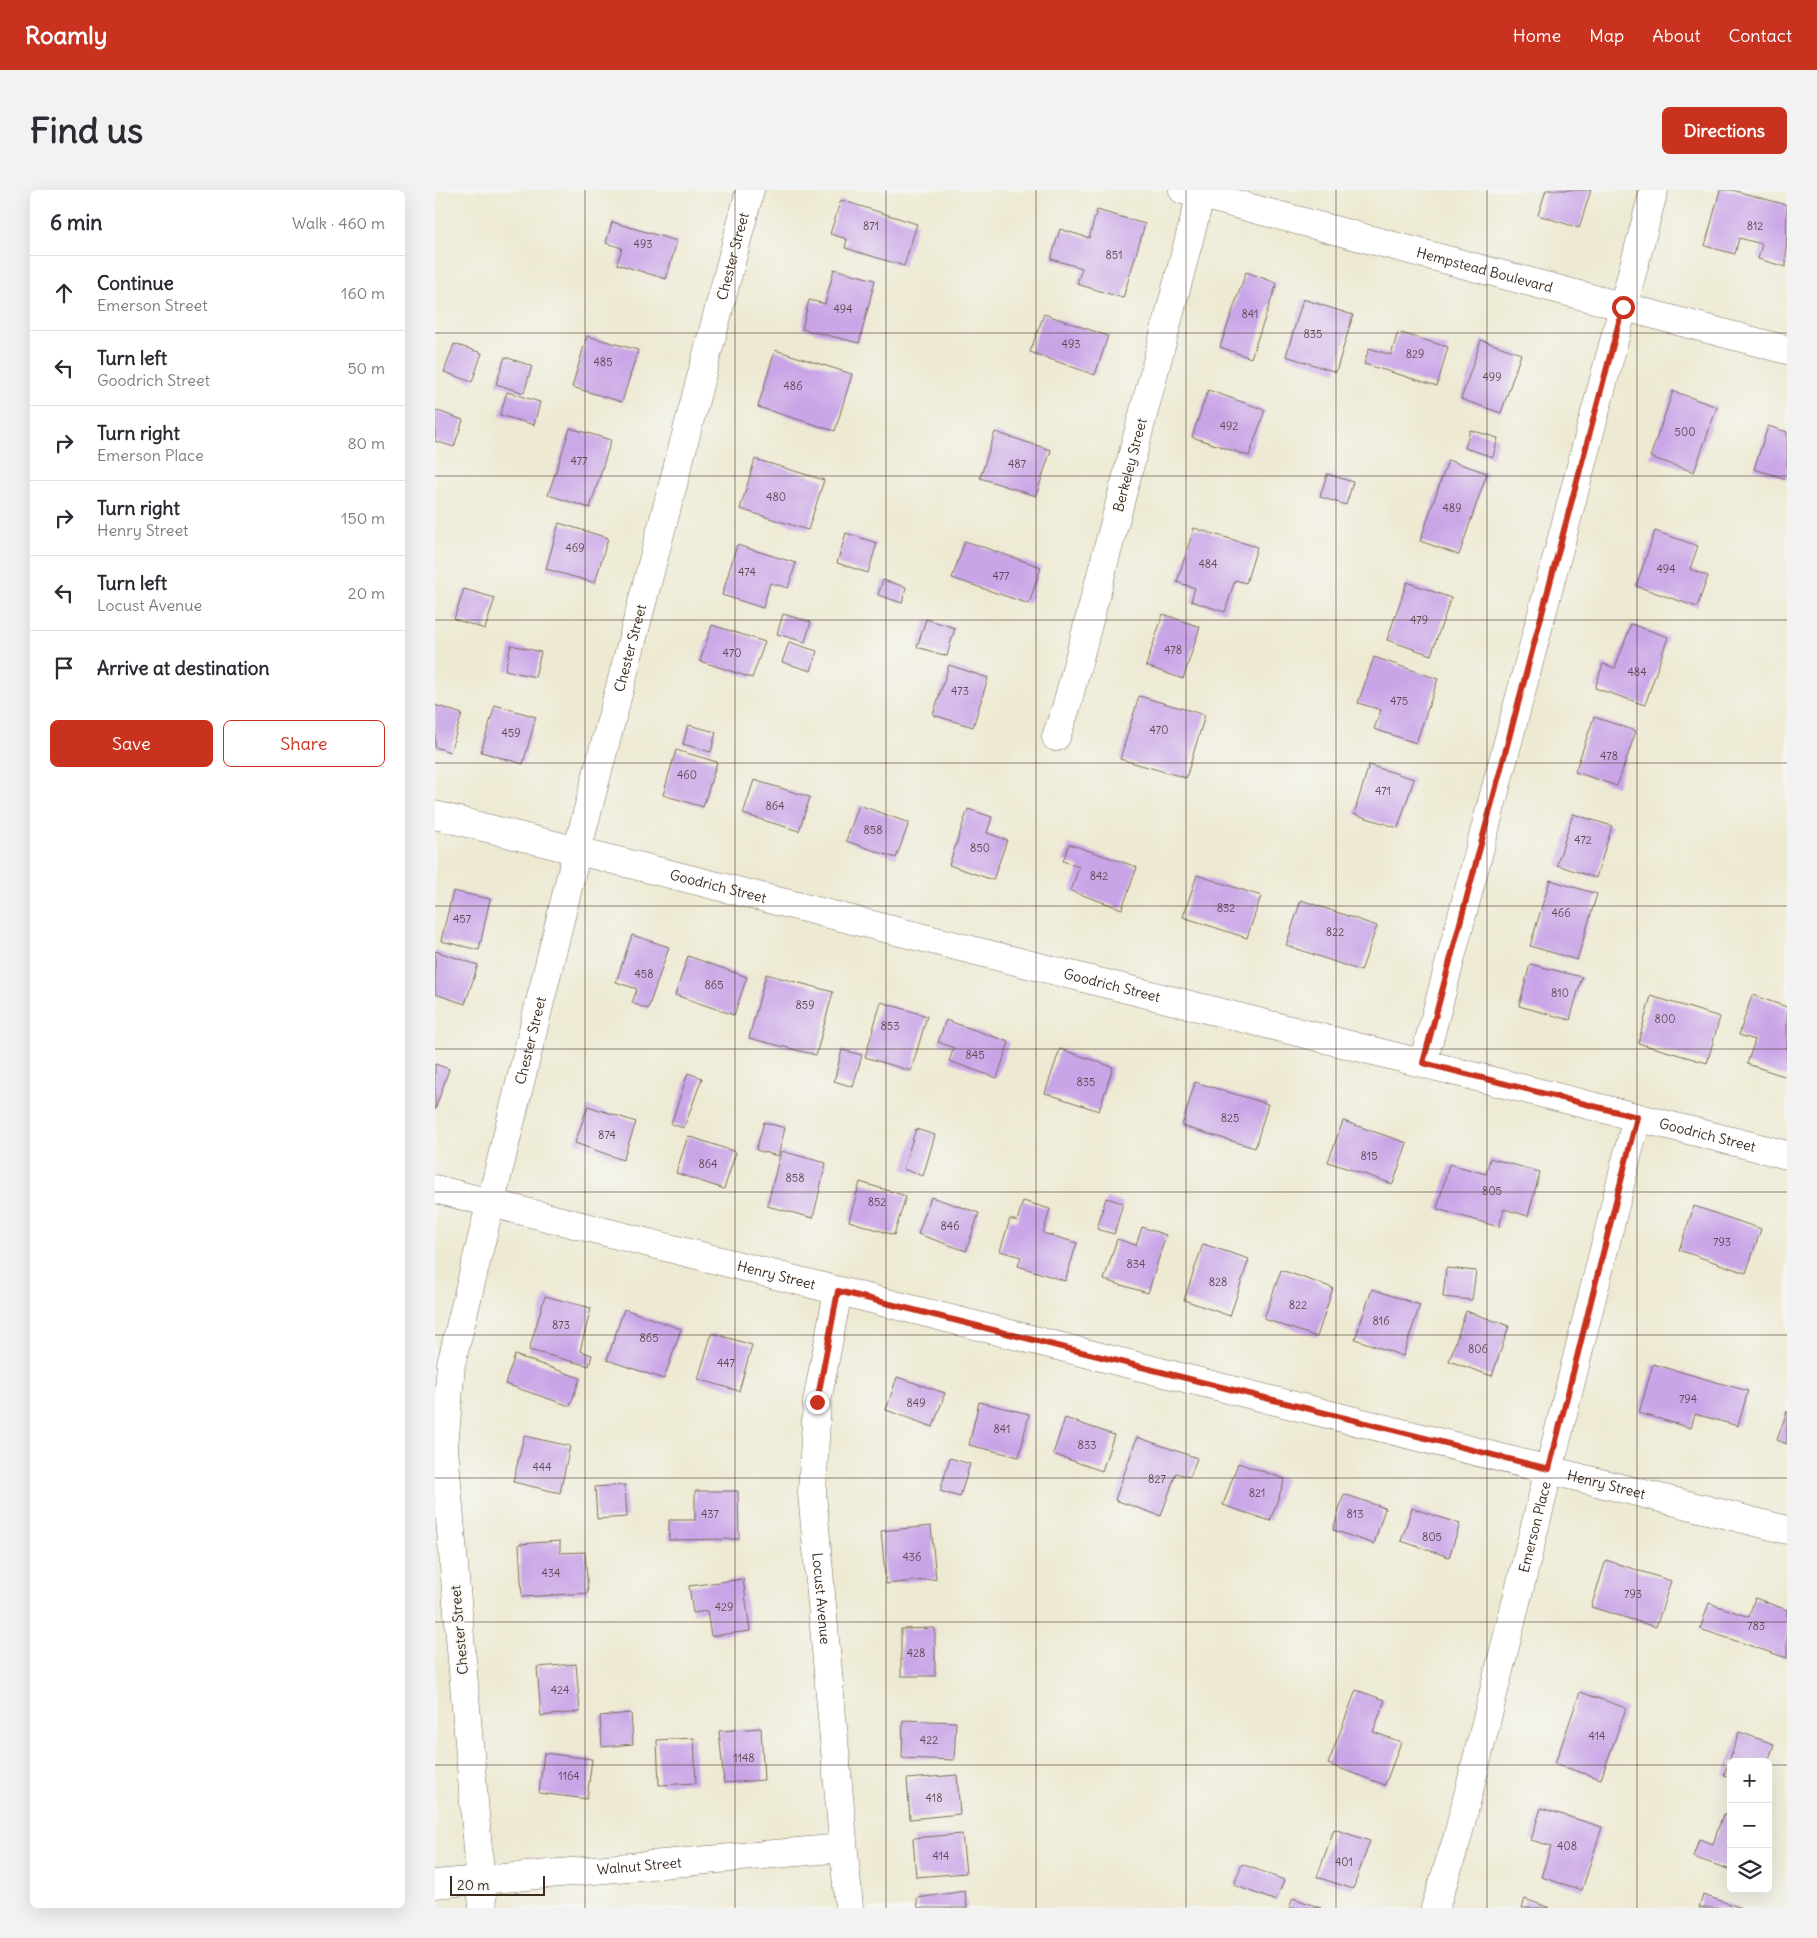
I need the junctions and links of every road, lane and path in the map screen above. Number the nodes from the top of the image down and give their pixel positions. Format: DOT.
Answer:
graph roads {
  1 [pos="750,190"];
  2 [pos="1654,190"];
  3 [pos="1195,192"];
  4 [pos="1623,307"];
  5 [pos="1787,350"];
  6 [pos="1056,737"];
  7 [pos="435,815"];
  8 [pos="577,851"];
  9 [pos="1423,1063"];
  10 [pos="1637,1117"];
  11 [pos="1787,1155"];
  12 [pos="435,1189"];
  13 [pos="490,1203"];
  14 [pos="838,1291"];
  15 [pos="1549,1469"];
  16 [pos="1787,1530"];
  17 [pos="843,1848"];
  18 [pos="480,1880"];
  19 [pos="435,1884"];
  20 [pos="483,1908"];
  21 [pos="849,1908"];
  22 [pos="1435,1908"];
  1 -- 8 [label="street, Chester Street"];
  2 -- 4 [label="street"];
  3 -- 4 [label="street, Hempstead Boulevard"];
  3 -- 6 [label="street, Berkeley Street"];
  4 -- 5 [label="street, Hempstead Boulevard"];
  4 -- 9 [label="street"];
  7 -- 8 [label="street, Goodrich Street"];
  8 -- 9 [label="street, Goodrich Street"];
  8 -- 13 [label="street, Chester Street"];
  9 -- 10 [label="street, Goodrich Street"];
  10 -- 11 [label="street, Goodrich Street"];
  10 -- 15 [label="street, Emerson Place"];
  12 -- 13 [label="street, Henry Street"];
  13 -- 14 [label="street, Henry Street"];
  13 -- 18 [label="street, Chester Street"];
  14 -- 15 [label="street, Henry Street"];
  14 -- 17 [label="street, Locust Avenue"];
  15 -- 16 [label="street, Henry Street"];
  15 -- 22 [label="street, Emerson Place"];
  17 -- 18 [label="street, Walnut Street"];
  17 -- 21 [label="street, Locust Avenue"];
  18 -- 19 [label="street, Walnut Street"];
  18 -- 20 [label="street, Chester Street"];
}
